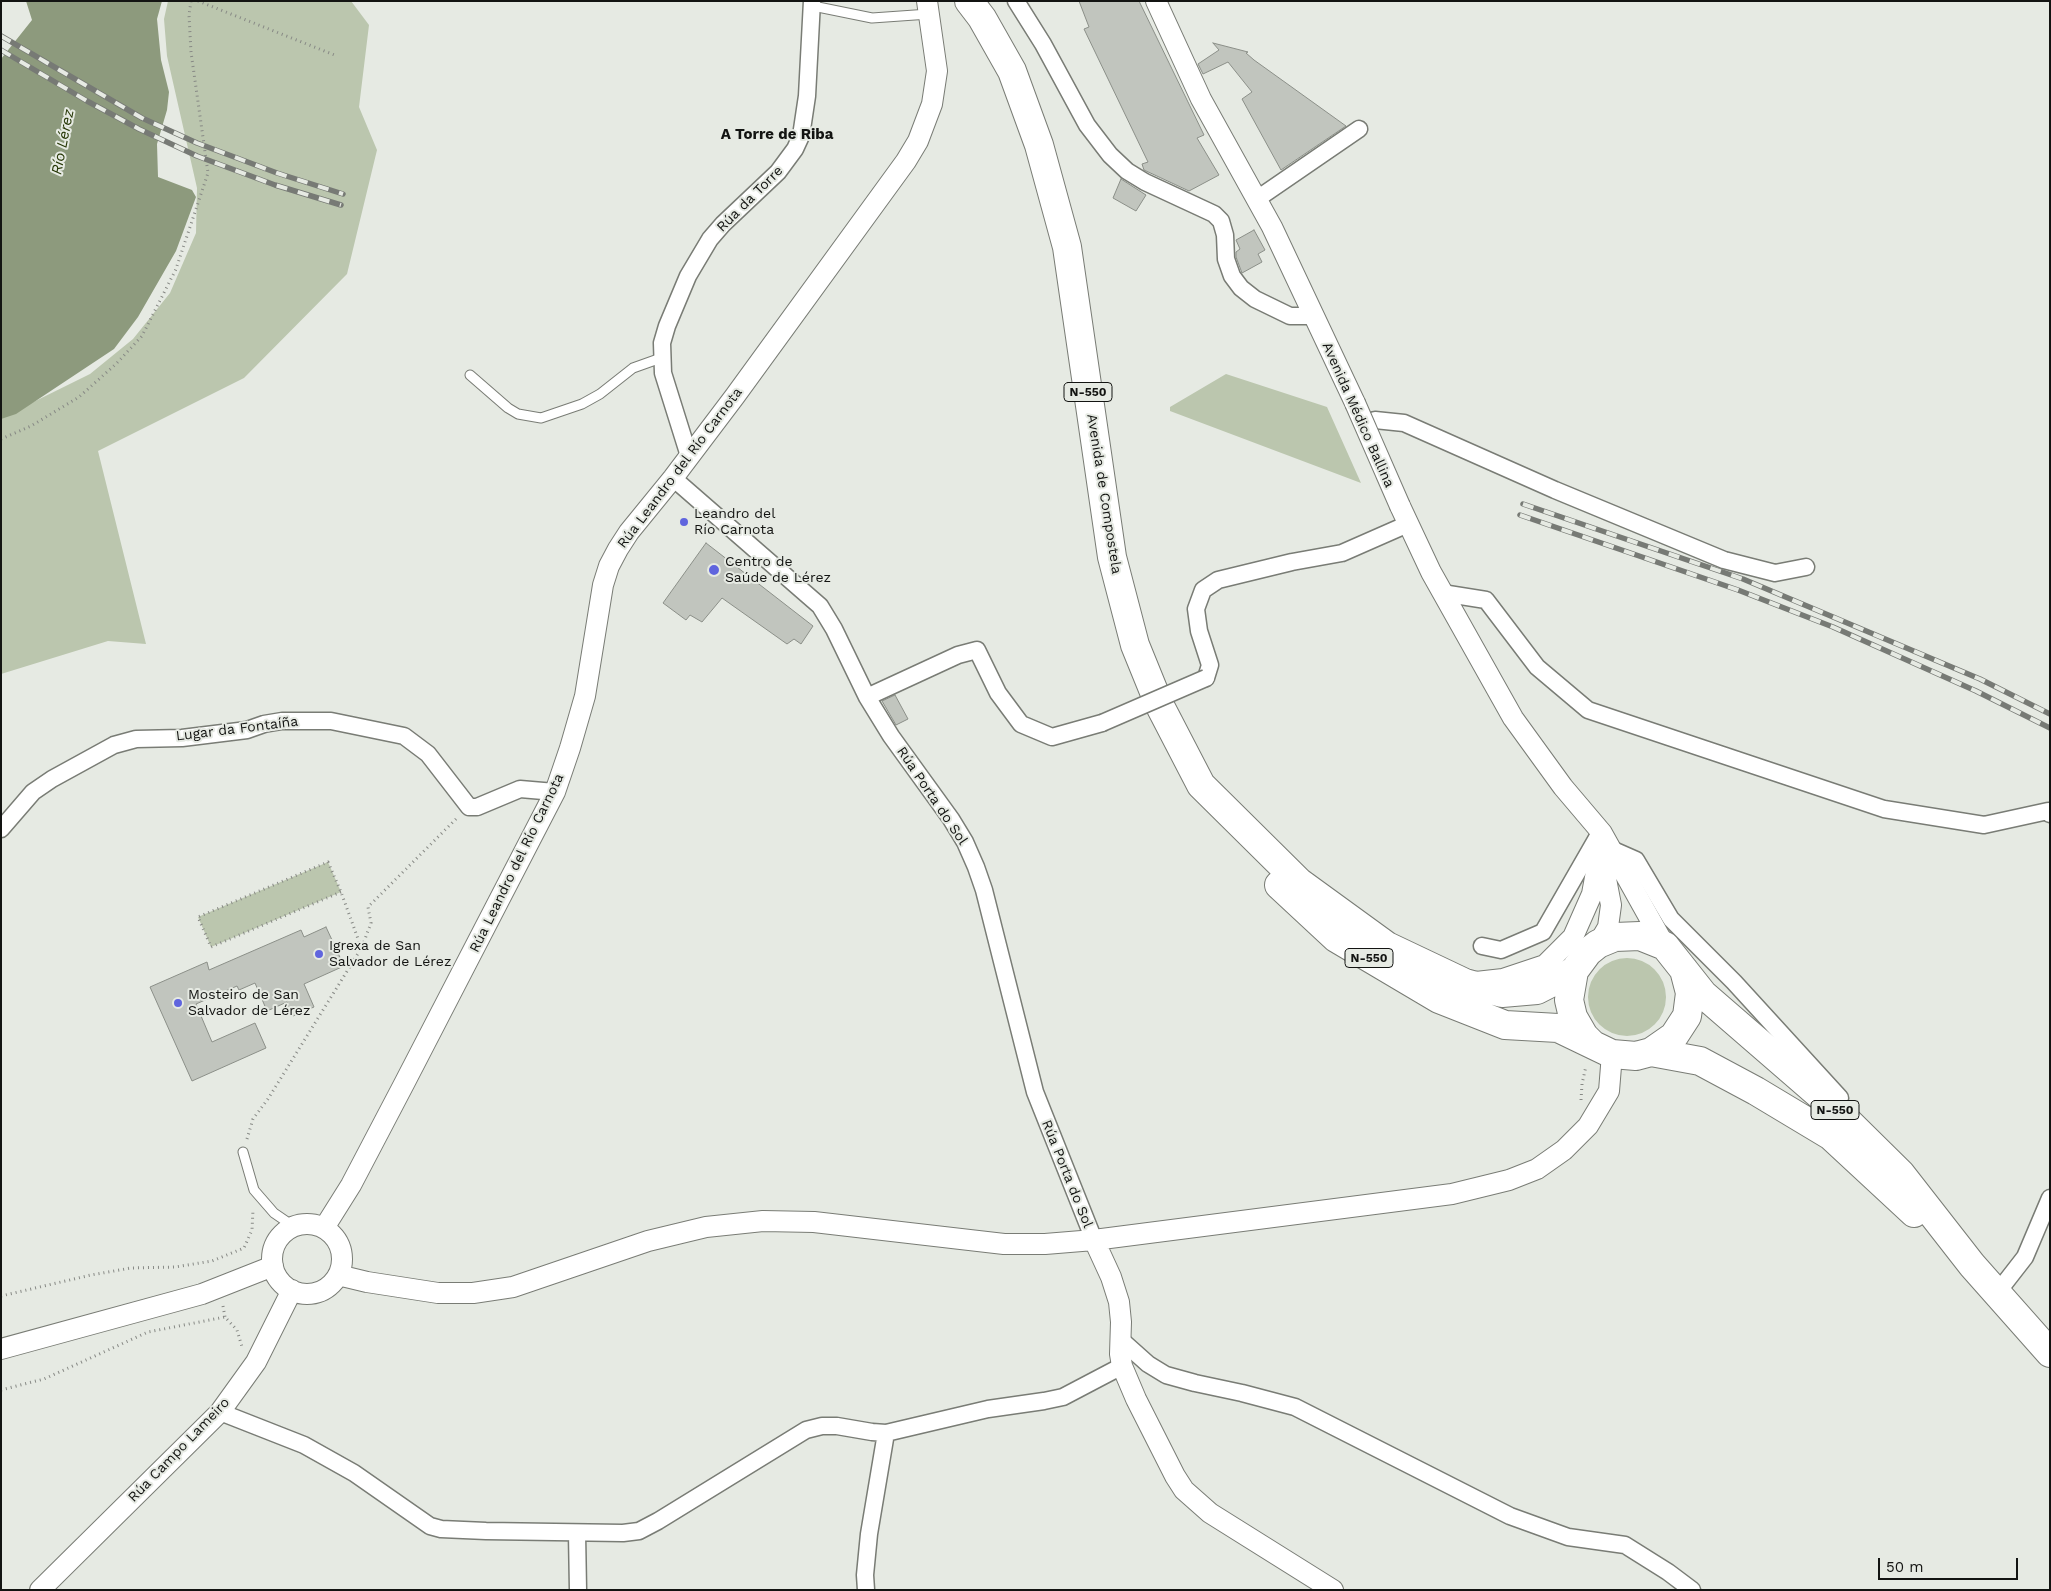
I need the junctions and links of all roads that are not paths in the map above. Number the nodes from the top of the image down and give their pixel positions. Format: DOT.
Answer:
graph roads {
  1 [pos="969,1"];
  2 [pos="1016,1"];
  3 [pos="1156,1"];
  4 [pos="812,4"];
  5 [pos="928,8"];
  6 [pos="1359,129"];
  7 [pos="1256,199"];
  8 [pos="1312,316"];
  9 [pos="661,358"];
  10 [pos="470,375"];
  11 [pos="1364,424"];
  12 [pos="689,456"];
  13 [pos="673,478"];
  14 [pos="1404,515"];
  15 [pos="1806,567"];
  16 [pos="1442,593"];
  17 [pos="867,697"];
  18 [pos="1201,785"];
  19 [pos="555,792"];
  20 [pos="2050,814"];
  21 [pos="1,829"];
  22 [pos="1603,846"];
  23 [pos="1598,944"];
  24 [pos="1482,946"];
  25 [pos="1665,946"];
  26 [pos="1684,969"];
  27 [pos="1574,971"];
  28 [pos="1465,983"];
  29 [pos="1602,1049"];
  30 [pos="1651,1052"];
  31 [pos="1846,1120"];
  32 [pos="243,1152"];
  33 [pos="2050,1198"];
  34 [pos="294,1226"];
  35 [pos="324,1228"];
  36 [pos="1094,1240"];
  37 [pos="1972,1265"];
  38 [pos="273,1266"];
  39 [pos="338,1275"];
  40 [pos="292,1290"];
  41 [pos="1997,1293"];
  42 [pos="1120,1339"];
  43 [pos="1,1349"];
  44 [pos="2050,1353"];
  45 [pos="1122,1366"];
  46 [pos="220,1412"];
  47 [pos="886,1433"];
  48 [pos="577,1533"];
  49 [pos="40,1590"];
  50 [pos="578,1590"];
  51 [pos="866,1590"];
  52 [pos="1333,1590"];
  53 [pos="1692,1590"];
  1 -- 18 [label="highway, Avenida de Compostela / N-550"];
  2 -- 8 [label="street"];
  3 -- 7 [label="street, Avenida Médico Ballina"];
  4 -- 5 [label="lane"];
  4 -- 9 [label="street, Rúa da Torre"];
  5 -- 12 [label="street, Rúa Leandro del Río Carnota"];
  6 -- 7 [label="street"];
  7 -- 8 [label="street, Avenida Médico Ballina"];
  8 -- 11 [label="street, Avenida Médico Ballina, bridge"];
  9 -- 10 [label="lane"];
  9 -- 12 [label="street, Rúa da Torre"];
  11 -- 14 [label="street, Avenida Médico Ballina, bridge"];
  11 -- 15 [label="street"];
  12 -- 13 [label="street, Rúa Leandro del Río Carnota"];
  13 -- 17 [label="street, Rúa Porta do Sol"];
  13 -- 19 [label="street, Rúa Leandro del Río Carnota"];
  14 -- 16 [label="street, Avenida Médico Ballina"];
  14 -- 17 [label="street, bridge"];
  16 -- 20 [label="street"];
  16 -- 22 [label="street, Avenida Médico Ballina"];
  17 -- 36 [label="street, Rúa Porta do Sol"];
  18 -- 28 [label="highway, Avenida de Compostela / N-550"];
  18 -- 29 [label="highway, N-550"];
  19 -- 21 [label="street, Lugar da Fontaíña"];
  19 -- 35 [label="street, Rúa Leandro del Río Carnota"];
  22 -- 23 [label="street, Avenida Médico Ballina"];
  22 -- 24 [label="street"];
  22 -- 25 [label="street, Avenida Médico Ballina"];
  22 -- 28 [label="street"];
  22 -- 31 [label="street"];
  23 -- 25 [label="highway, N-550"];
  23 -- 27 [label="highway, N-550"];
  25 -- 26 [label="highway, N-550"];
  26 -- 30 [label="highway, N-550"];
  26 -- 31 [label="highway, N-550"];
  27 -- 28 [label="highway, Avenida de Compostela / N-550"];
  27 -- 29 [label="highway, N-550"];
  29 -- 30 [label="highway, N-550"];
  29 -- 36 [label="street"];
  30 -- 37 [label="highway, N-550"];
  31 -- 37 [label="highway, N-550"];
  32 -- 34 [label="lane"];
  33 -- 41 [label="street"];
  34 -- 35 [label="street"];
  34 -- 38 [label="street"];
  35 -- 39 [label="street"];
  36 -- 39 [label="street"];
  36 -- 42 [label="street"];
  37 -- 41 [label="highway, N-550"];
  38 -- 40 [label="street"];
  38 -- 43 [label="street"];
  39 -- 40 [label="street"];
  40 -- 46 [label="street, Rúa Campo Lameiro"];
  41 -- 44 [label="highway, N-550"];
  42 -- 45 [label="street"];
  42 -- 53 [label="street"];
  45 -- 47 [label="street"];
  45 -- 52 [label="street"];
  46 -- 48 [label="street"];
  46 -- 49 [label="street, Rúa Campo Lameiro"];
  47 -- 48 [label="street"];
  47 -- 51 [label="street"];
  48 -- 50 [label="street"];
}
